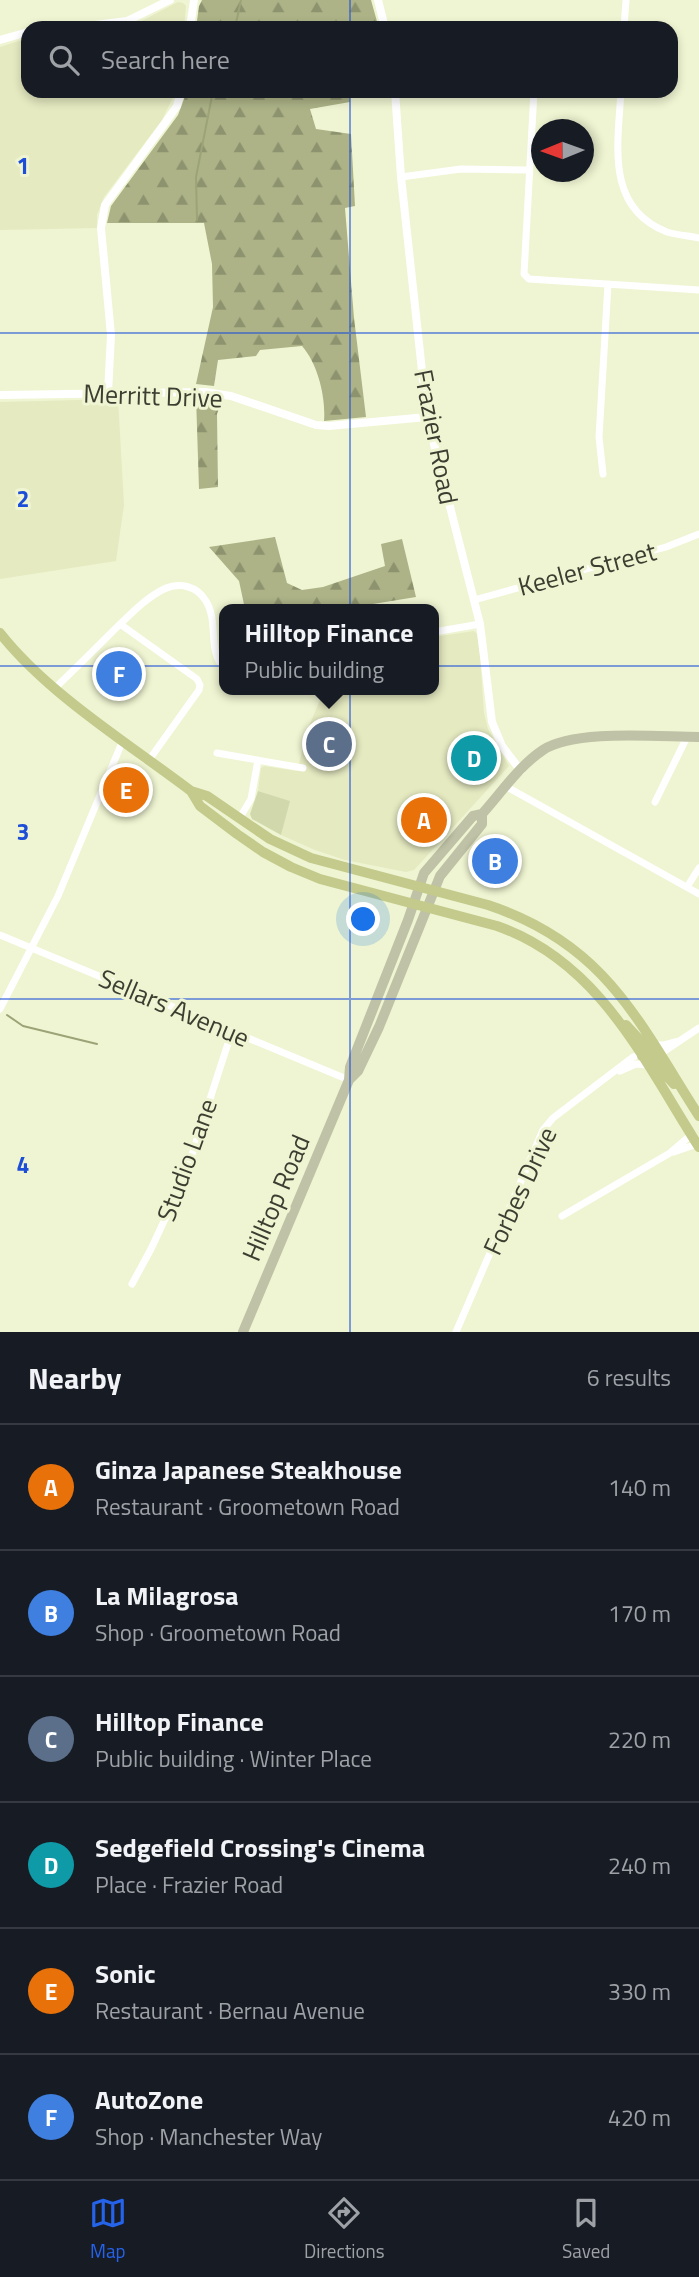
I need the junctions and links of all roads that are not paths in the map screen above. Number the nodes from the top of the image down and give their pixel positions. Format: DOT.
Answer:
graph roads {
  1 [pos="170,0"];
  2 [pos="194,0"];
  3 [pos="378,0"];
  4 [pos="626,0"];
  5 [pos="127,21"];
  6 [pos="191,21"];
  7 [pos="384,21"];
  8 [pos="624,21"];
  9 [pos="21,34"];
  10 [pos="0,40"];
  11 [pos="179,98"];
  12 [pos="395,98"];
  13 [pos="534,98"];
  14 [pos="621,98"];
  15 [pos="529,170"];
  16 [pos="401,177"];
  17 [pos="699,238"];
  18 [pos="608,284"];
  19 [pos="699,290"];
  20 [pos="108,393"];
  21 [pos="0,395"];
  22 [pos="427,417"];
  23 [pos="603,474"];
  24 [pos="699,534"];
  25 [pos="474,600"];
  26 [pos="120,624"];
  27 [pos="480,624"];
  28 [pos="439,631"];
  29 [pos="0,633"];
  30 [pos="219,660"];
  31 [pos="55,688"];
  32 [pos="687,737"];
  33 [pos="699,737"];
  34 [pos="123,740"];
  35 [pos="216,753"];
  36 [pos="149,760"];
  37 [pos="258,760"];
  38 [pos="303,768"];
  39 [pos="521,771"];
  40 [pos="507,787"];
  41 [pos="191,791"];
  42 [pos="655,802"];
  43 [pos="482,814"];
  44 [pos="239,819"];
  45 [pos="699,868"];
  46 [pos="419,887"];
  47 [pos="687,887"];
  48 [pos="433,891"];
  49 [pos="699,894"];
  50 [pos="414,903"];
  51 [pos="427,907"];
  52 [pos="0,935"];
  53 [pos="31,948"];
  54 [pos="609,1008"];
  55 [pos="0,1009"];
  56 [pos="699,1028"];
  57 [pos="232,1031"];
  58 [pos="657,1050"];
  59 [pos="640,1055"];
  60 [pos="647,1066"];
  61 [pos="613,1074"];
  62 [pos="349,1080"];
  63 [pos="690,1102"];
  64 [pos="699,1116"];
  65 [pos="696,1142"];
  66 [pos="562,1216"];
  67 [pos="132,1284"];
  68 [pos="243,1332"];
  69 [pos="456,1332"];
  1 -- 5 [label="street"];
  2 -- 6 [label="street"];
  3 -- 7 [label="street"];
  4 -- 8 [label="street"];
  9 -- 10 [label="street"];
  11 -- 20 [label="street"];
  12 -- 16 [label="street, Frazier Road"];
  13 -- 15 [label="street"];
  14 -- 17 [label="street"];
  15 -- 16 [label="street"];
  15 -- 18 [label="street"];
  16 -- 22 [label="street, Frazier Road"];
  18 -- 19 [label="street"];
  18 -- 23 [label="street"];
  20 -- 21 [label="street, Merritt Drive"];
  20 -- 22 [label="street, Merritt Drive"];
  22 -- 25 [label="street, Frazier Road"];
  24 -- 25 [label="street, Keeler Street"];
  25 -- 27 [label="street, Frazier Road"];
  26 -- 30 [label="street"];
  26 -- 31 [label="street"];
  26 -- 36 [label="street"];
  27 -- 28 [label="street"];
  27 -- 39 [label="street, Frazier Road"];
  29 -- 31 [label="main road"];
  31 -- 34 [label="main road"];
  32 -- 33 [label="main road"];
  32 -- 39 [label="main road"];
  32 -- 42 [label="street"];
  34 -- 36 [label="main road"];
  34 -- 53 [label="street"];
  35 -- 37 [label="street"];
  36 -- 41 [label="main road"];
  37 -- 38 [label="street"];
  37 -- 44 [label="street"];
  39 -- 40 [label="main road"];
  40 -- 43 [label="main road"];
  40 -- 47 [label="street"];
  41 -- 44 [label="main road"];
  41 -- 50 [label="main road"];
  43 -- 46 [label="main road, Hilltop Road"];
  43 -- 48 [label="main road, Hilltop Road"];
  44 -- 46 [label="main road"];
  45 -- 47 [label="street"];
  46 -- 48 [label="main road"];
  46 -- 50 [label="main road, Hilltop Road"];
  47 -- 49 [label="street"];
  48 -- 51 [label="main road, Hilltop Road"];
  48 -- 58 [label="main road"];
  50 -- 51 [label="main road"];
  50 -- 62 [label="main road, Hilltop Road"];
  51 -- 54 [label="main road"];
  51 -- 62 [label="main road, Hilltop Road"];
  52 -- 53 [label="street, Sellars Avenue"];
  53 -- 55 [label="street"];
  53 -- 57 [label="street, Sellars Avenue"];
  54 -- 58 [label="main road"];
  54 -- 59 [label="main road"];
  56 -- 58 [label="street"];
  57 -- 62 [label="street, Sellars Avenue"];
  57 -- 67 [label="street, Studio Lane"];
  58 -- 63 [label="main road"];
  59 -- 60 [label="main road"];
  59 -- 61 [label="street, Forbes Drive"];
  59 -- 63 [label="main road"];
  60 -- 61 [label="street, Forbes Drive"];
  60 -- 65 [label="main road"];
  61 -- 69 [label="street, Forbes Drive"];
  62 -- 68 [label="main road, Hilltop Road"];
  63 -- 64 [label="main road"];
  65 -- 66 [label="street"];
}
